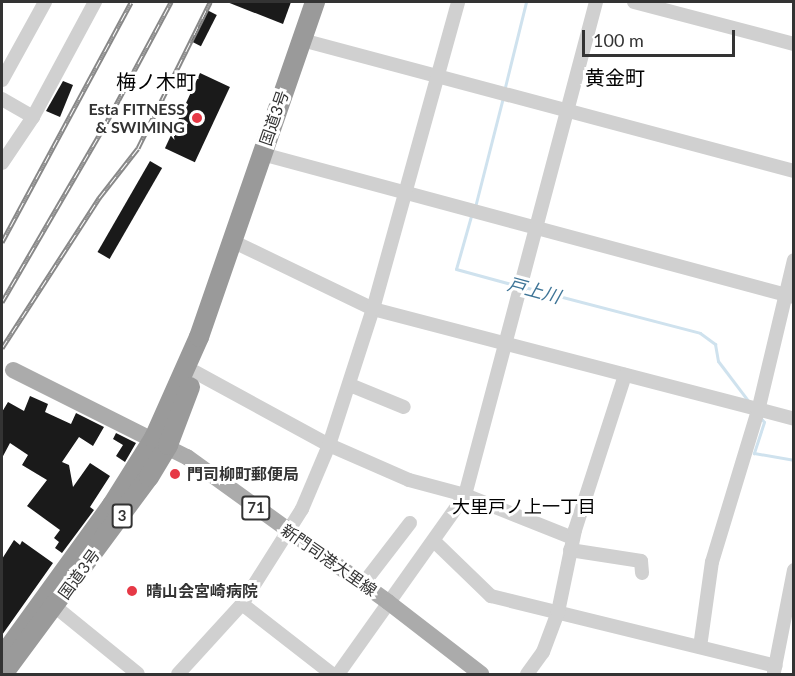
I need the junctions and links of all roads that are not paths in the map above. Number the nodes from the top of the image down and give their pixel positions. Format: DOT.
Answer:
graph roads {
  1 [pos="45,2"];
  2 [pos="95,2"];
  3 [pos="315,2"];
  4 [pos="458,2"];
  5 [pos="596,2"];
  6 [pos="634,2"];
  7 [pos="302,40"];
  8 [pos="794,44"];
  9 [pos="439,76"];
  10 [pos="2,80"];
  11 [pos="2,99"];
  12 [pos="567,108"];
  13 [pos="33,117"];
  14 [pos="262,154"];
  15 [pos="2,163"];
  16 [pos="794,171"];
  17 [pos="406,192"];
  18 [pos="536,226"];
  19 [pos="232,241"];
  20 [pos="794,260"];
  21 [pos="790,296"];
  22 [pos="373,309"];
  23 [pos="199,337"];
  24 [pos="504,344"];
  25 [pos="13,370"];
  26 [pos="195,372"];
  27 [pos="625,375"];
  28 [pos="350,385"];
  29 [pos="404,407"];
  30 [pos="758,411"];
  31 [pos="794,419"];
  32 [pos="161,441"];
  33 [pos="329,446"];
  34 [pos="465,495"];
  35 [pos="410,523"];
  36 [pos="291,533"];
  37 [pos="435,542"];
  38 [pos="572,544"];
  39 [pos="794,570"];
  40 [pos="642,573"];
  41 [pos="363,584"];
  42 [pos="50,602"];
  43 [pos="388,602"];
  44 [pos="242,604"];
  45 [pos="558,612"];
  46 [pos="700,647"];
  47 [pos="2,657"];
  48 [pos="775,670"];
  49 [pos="3,675"];
  50 [pos="138,675"];
  51 [pos="178,675"];
  52 [pos="332,675"];
  53 [pos="338,675"];
  54 [pos="480,675"];
  55 [pos="527,675"];
  1 -- 10 [label="street"];
  2 -- 13 [label="street"];
  3 -- 7 [label="highway, 国道3号 / 3"];
  4 -- 9 [label="street"];
  5 -- 12 [label="street"];
  6 -- 8 [label="street"];
  7 -- 9 [label="street"];
  7 -- 14 [label="highway, 国道3号 / 3"];
  9 -- 12 [label="street"];
  9 -- 17 [label="street"];
  11 -- 13 [label="street"];
  12 -- 16 [label="street"];
  12 -- 18 [label="street"];
  13 -- 15 [label="street"];
  14 -- 17 [label="street"];
  14 -- 19 [label="highway, 国道3号 / 3"];
  17 -- 18 [label="street"];
  17 -- 22 [label="street"];
  18 -- 21 [label="street"];
  18 -- 24 [label="street"];
  19 -- 22 [label="street"];
  19 -- 23 [label="highway, 国道3号 / 3"];
  20 -- 21 [label="street"];
  21 -- 30 [label="street"];
  22 -- 24 [label="street"];
  22 -- 28 [label="street"];
  23 -- 26 [label="highway, 国道3号 / 3"];
  23 -- 32 [label="highway, 国道3号 / 3"];
  24 -- 27 [label="street"];
  24 -- 34 [label="street"];
  25 -- 32 [label="main road, 新門司港大里線 / 71"];
  26 -- 32 [label="highway, 国道3号 / 3"];
  26 -- 33 [label="street"];
  27 -- 30 [label="street"];
  27 -- 38 [label="street"];
  28 -- 29 [label="street"];
  28 -- 33 [label="street"];
  30 -- 31 [label="street"];
  30 -- 46 [label="street"];
  32 -- 36 [label="main road, 新門司港大里線 / 71"];
  32 -- 42 [label="highway, 国道3号 / 3"];
  33 -- 34 [label="street"];
  33 -- 36 [label="street"];
  34 -- 37 [label="street"];
  34 -- 38 [label="street"];
  35 -- 41 [label="street"];
  36 -- 41 [label="main road, 新門司港大里線 / 71"];
  36 -- 44 [label="street"];
  37 -- 43 [label="street"];
  37 -- 45 [label="street"];
  38 -- 40 [label="street"];
  38 -- 45 [label="street"];
  39 -- 48 [label="street"];
  41 -- 43 [label="main road, 新門司港大里線 / 71"];
  42 -- 47 [label="highway, 国道3号 / 3"];
  42 -- 49 [label="highway, 国道3号 / 3"];
  42 -- 50 [label="street"];
  43 -- 53 [label="street"];
  43 -- 54 [label="main road, 新門司港大里線 / 71"];
  44 -- 51 [label="street"];
  44 -- 52 [label="street"];
  45 -- 46 [label="street"];
  45 -- 55 [label="street"];
  46 -- 48 [label="street"];
}
